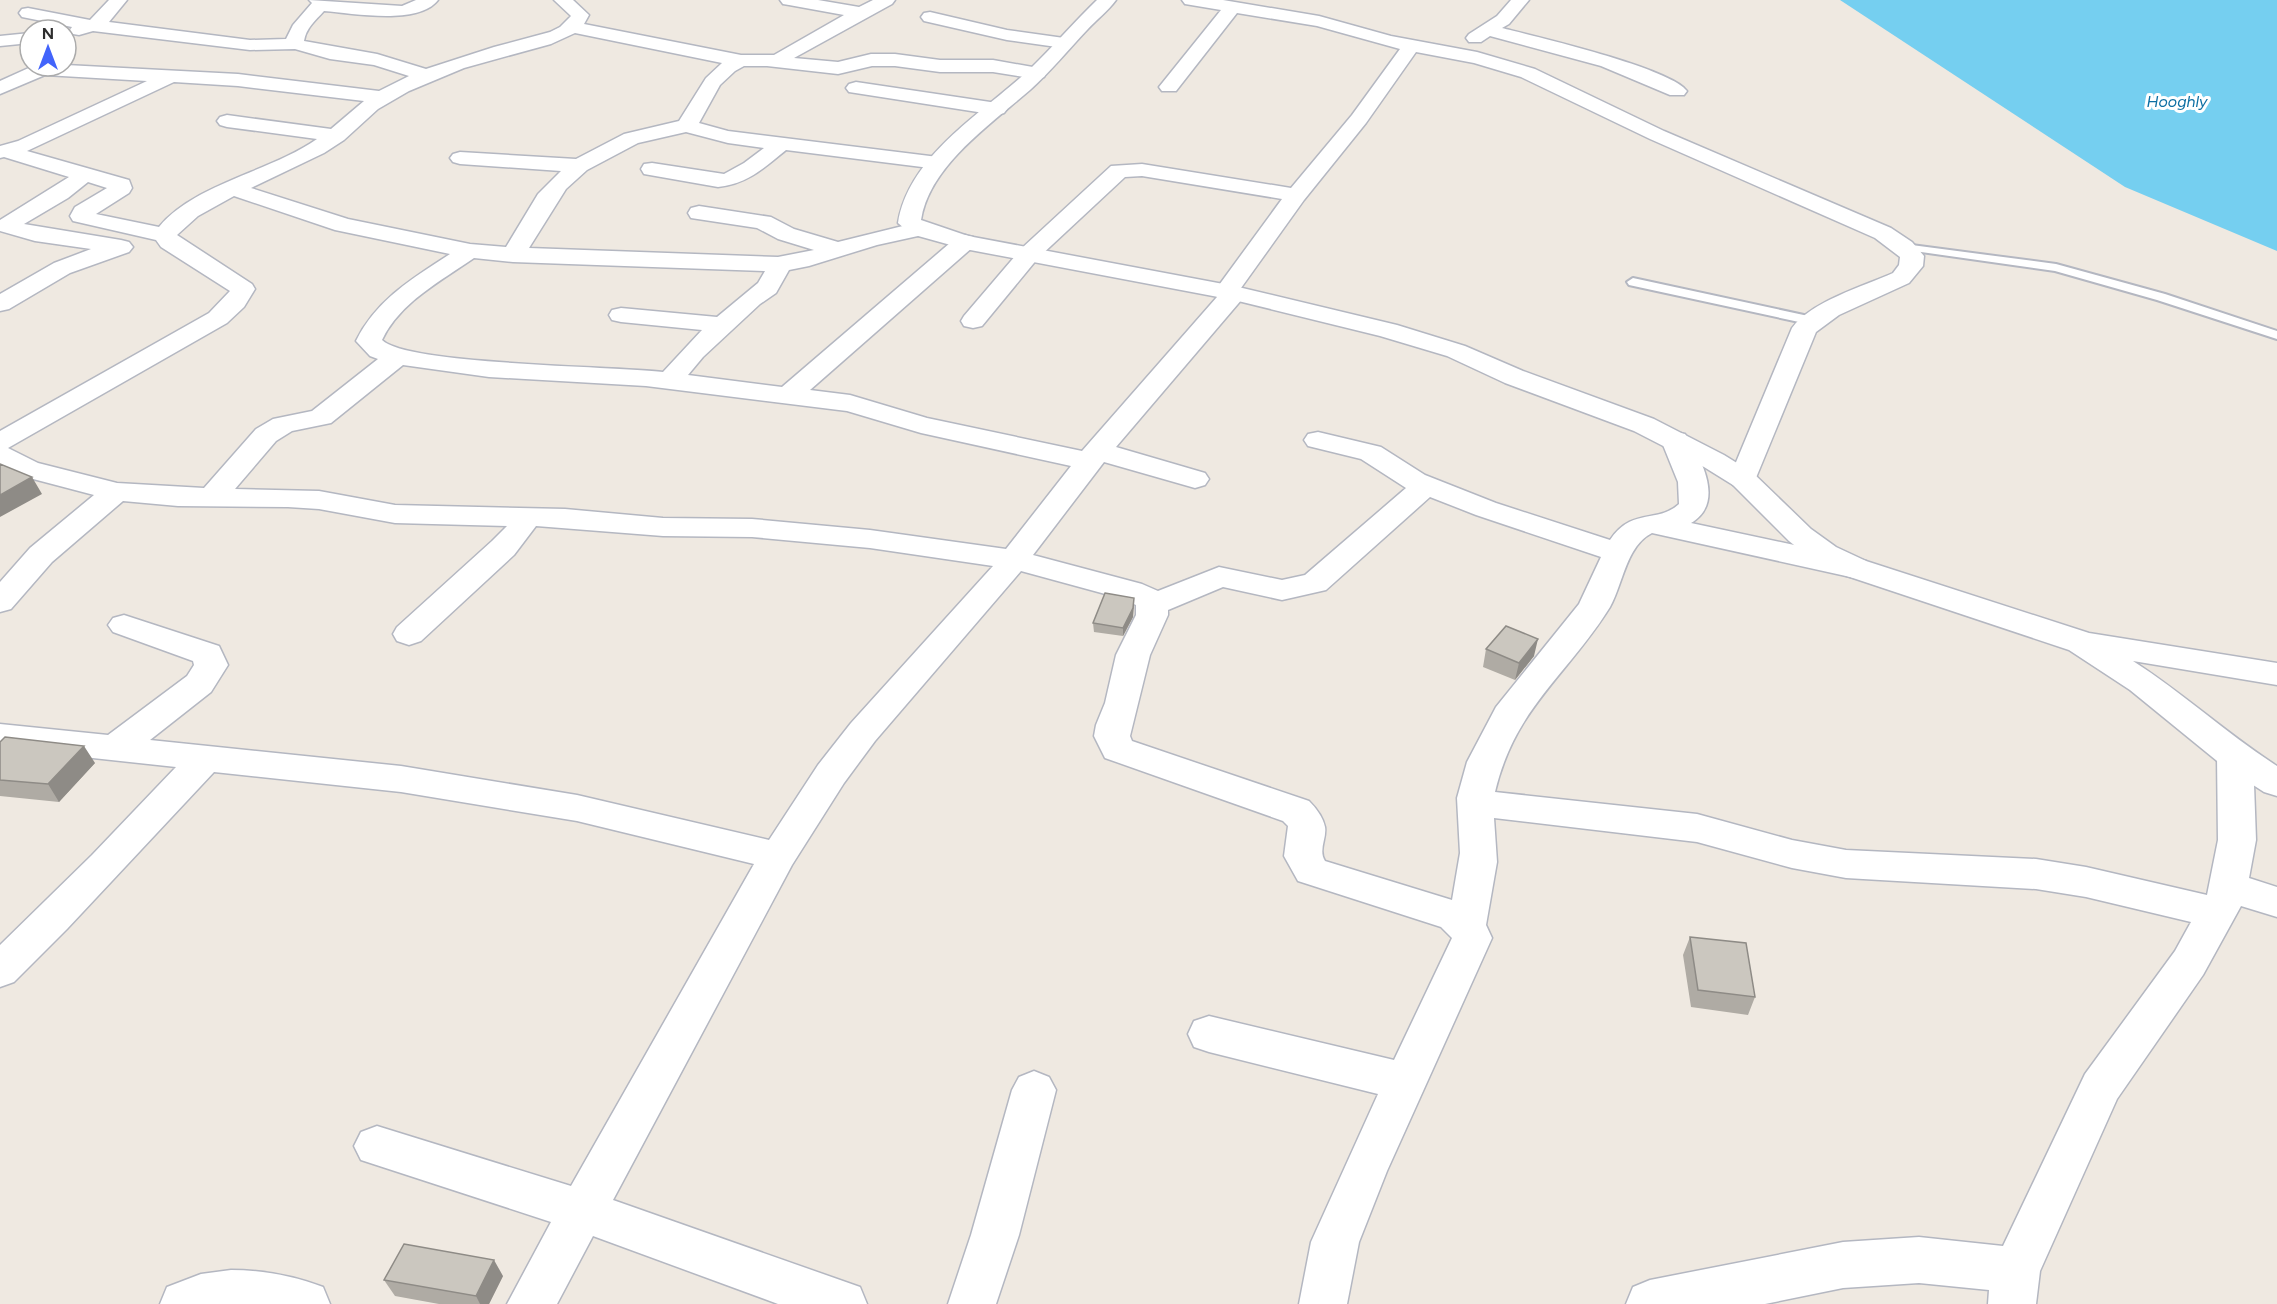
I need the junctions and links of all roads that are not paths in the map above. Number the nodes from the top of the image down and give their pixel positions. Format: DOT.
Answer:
graph roads {
  1 [pos="118,0"];
  2 [pos="429,0"];
  3 [pos="563,0"];
  4 [pos="789,0"];
  5 [pos="886,0"];
  6 [pos="1107,0"];
  7 [pos="1191,0"];
  8 [pos="1523,1"];
  9 [pos="318,3"];
  10 [pos="1304,4"];
  11 [pos="1232,7"];
  12 [pos="28,13"];
  13 [pos="861,13"];
  14 [pos="1279,14"];
  15 [pos="930,17"];
  16 [pos="573,27"];
  17 [pos="1487,30"];
  18 [pos="78,34"];
  19 [pos="96,35"];
  20 [pos="18,39"];
  21 [pos="0,41"];
  22 [pos="1064,43"];
  23 [pos="295,44"];
  24 [pos="1411,46"];
  25 [pos="1453,53"];
  26 [pos="741,61"];
  27 [pos="774,62"];
  28 [pos="78,70"];
  29 [pos="1037,73"];
  30 [pos="172,76"];
  31 [pos="429,76"];
  32 [pos="22,78"];
  33 [pos="1169,87"];
  34 [pos="0,88"];
  35 [pos="856,88"];
  36 [pos="1677,91"];
  37 [pos="382,97"];
  38 [pos="997,109"];
  39 [pos="227,121"];
  40 [pos="689,125"];
  41 [pos="337,136"];
  42 [pos="781,144"];
  43 [pos="4,152"];
  44 [pos="460,158"];
  45 [pos="938,163"];
  46 [pos="580,166"];
  47 [pos="652,169"];
  48 [pos="83,174"];
  49 [pos="233,189"];
  50 [pos="1296,195"];
  51 [pos="699,213"];
  52 [pos="918,229"];
  53 [pos="162,234"];
  54 [pos="965,242"];
  55 [pos="121,247"];
  56 [pos="1904,247"];
  57 [pos="836,249"];
  58 [pos="470,251"];
  59 [pos="1030,253"];
  60 [pos="513,255"];
  61 [pos="778,264"];
  62 [pos="1633,282"];
  63 [pos="1230,292"];
  64 [pos="0,304"];
  65 [pos="621,315"];
  66 [pos="973,321"];
  67 [pos="1813,321"];
  68 [pos="723,325"];
  69 [pos="2277,335"];
  70 [pos="398,356"];
  71 [pos="669,381"];
  72 [pos="788,396"];
  73 [pos="6,432"];
  74 [pos="1318,440"];
  75 [pos="1675,440"];
  76 [pos="0,455"];
  77 [pos="1093,456"];
  78 [pos="1196,479"];
  79 [pos="1743,479"];
  80 [pos="1427,486"];
  81 [pos="116,492"];
  82 [pos="212,497"];
  83 [pos="526,517"];
  84 [pos="1651,524"];
  85 [pos="1617,552"];
  86 [pos="1013,559"];
  87 [pos="1855,568"];
  88 [pos="0,602"];
  89 [pos="1152,605"];
  90 [pos="124,625"];
  91 [pos="409,634"];
  92 [pos="2081,642"];
  93 [pos="2277,675"];
  94 [pos="0,736"];
  95 [pos="115,748"];
  96 [pos="2235,756"];
  97 [pos="206,758"];
  98 [pos="2277,783"];
  99 [pos="1476,803"];
  100 [pos="778,856"];
  101 [pos="2222,900"];
  102 [pos="2277,902"];
  103 [pos="1466,925"];
  104 [pos="0,970"];
  105 [pos="1209,1034"];
  106 [pos="1405,1082"];
  107 [pos="1034,1090"];
  108 [pos="377,1146"];
  109 [pos="583,1211"];
  110 [pos="2014,1287"];
  111 [pos="184,1304"];
  112 [pos="306,1304"];
  113 [pos="531,1304"];
  114 [pos="843,1304"];
  115 [pos="972,1304"];
  116 [pos="1323,1304"];
  117 [pos="1650,1304"];
  1 -- 19 [label="street"];
  2 -- 9 [label="street"];
  3 -- 16 [label="street"];
  4 -- 13 [label="street"];
  5 -- 13 [label="street"];
  6 -- 22 [label="street"];
  7 -- 11 [label="street"];
  8 -- 17 [label="street"];
  9 -- 23 [label="street"];
  10 -- 14 [label="street"];
  11 -- 14 [label="street"];
  11 -- 33 [label="street"];
  12 -- 19 [label="street"];
  13 -- 27 [label="street"];
  14 -- 24 [label="street"];
  15 -- 22 [label="street"];
  16 -- 26 [label="street"];
  16 -- 31 [label="street"];
  17 -- 25 [label="street"];
  17 -- 36 [label="street"];
  18 -- 19 [label="street"];
  19 -- 23 [label="street"];
  20 -- 21 [label="street"];
  22 -- 29 [label="street"];
  23 -- 31 [label="street"];
  24 -- 25 [label="street"];
  24 -- 50 [label="street"];
  25 -- 56 [label="street"];
  26 -- 27 [label="street"];
  26 -- 40 [label="street"];
  27 -- 29 [label="street"];
  28 -- 30 [label="street"];
  29 -- 38 [label="street"];
  30 -- 37 [label="street"];
  30 -- 43 [label="street"];
  31 -- 37 [label="street"];
  32 -- 34 [label="street"];
  35 -- 38 [label="street"];
  37 -- 41 [label="street"];
  38 -- 45 [label="street"];
  39 -- 41 [label="street"];
  40 -- 42 [label="street"];
  40 -- 46 [label="street"];
  41 -- 49 [label="street"];
  42 -- 45 [label="street"];
  42 -- 47 [label="street"];
  43 -- 48 [label="street"];
  44 -- 46 [label="street"];
  45 -- 52 [label="street"];
  46 -- 60 [label="street"];
  48 -- 53 [label="street"];
  48 -- 55 [label="street"];
  49 -- 53 [label="street"];
  49 -- 58 [label="street"];
  50 -- 59 [label="street"];
  50 -- 63 [label="street"];
  51 -- 57 [label="street"];
  52 -- 54 [label="street"];
  52 -- 57 [label="street"];
  53 -- 55 [label="street"];
  53 -- 73 [label="street"];
  54 -- 59 [label="street"];
  54 -- 72 [label="street"];
  55 -- 64 [label="street"];
  56 -- 67 [label="street"];
  56 -- 69 [label="lane"];
  57 -- 61 [label="street"];
  58 -- 60 [label="street"];
  58 -- 70 [label="street"];
  59 -- 63 [label="street"];
  59 -- 66 [label="street"];
  60 -- 61 [label="street"];
  61 -- 68 [label="street"];
  62 -- 67 [label="lane"];
  63 -- 75 [label="street"];
  63 -- 77 [label="street"];
  65 -- 68 [label="street"];
  67 -- 79 [label="street"];
  68 -- 71 [label="street"];
  70 -- 71 [label="street"];
  70 -- 82 [label="street"];
  71 -- 72 [label="street"];
  72 -- 77 [label="street"];
  74 -- 80 [label="street"];
  75 -- 79 [label="street"];
  75 -- 84 [label="street"];
  76 -- 81 [label="street"];
  77 -- 78 [label="street"];
  77 -- 86 [label="street"];
  79 -- 87 [label="street"];
  80 -- 85 [label="street"];
  80 -- 89 [label="street"];
  81 -- 82 [label="street"];
  81 -- 88 [label="street"];
  82 -- 83 [label="street"];
  83 -- 86 [label="street"];
  83 -- 91 [label="street"];
  84 -- 85 [label="street"];
  84 -- 87 [label="street"];
  85 -- 99 [label="street"];
  86 -- 89 [label="street"];
  86 -- 100 [label="street"];
  87 -- 92 [label="street"];
  89 -- 103 [label="street"];
  90 -- 95 [label="street"];
  92 -- 93 [label="street"];
  92 -- 96 [label="street"];
  94 -- 95 [label="street"];
  95 -- 97 [label="street"];
  96 -- 98 [label="street"];
  96 -- 101 [label="street"];
  97 -- 100 [label="street"];
  97 -- 104 [label="street"];
  99 -- 101 [label="street"];
  99 -- 103 [label="street"];
  100 -- 109 [label="street"];
  101 -- 102 [label="street"];
  101 -- 110 [label="street"];
  103 -- 106 [label="street"];
  105 -- 106 [label="street"];
  106 -- 116 [label="street"];
  107 -- 115 [label="street"];
  108 -- 109 [label="street"];
  109 -- 113 [label="street"];
  109 -- 114 [label="street"];
  110 -- 117 [label="street"];
  111 -- 112 [label="street"];
}
